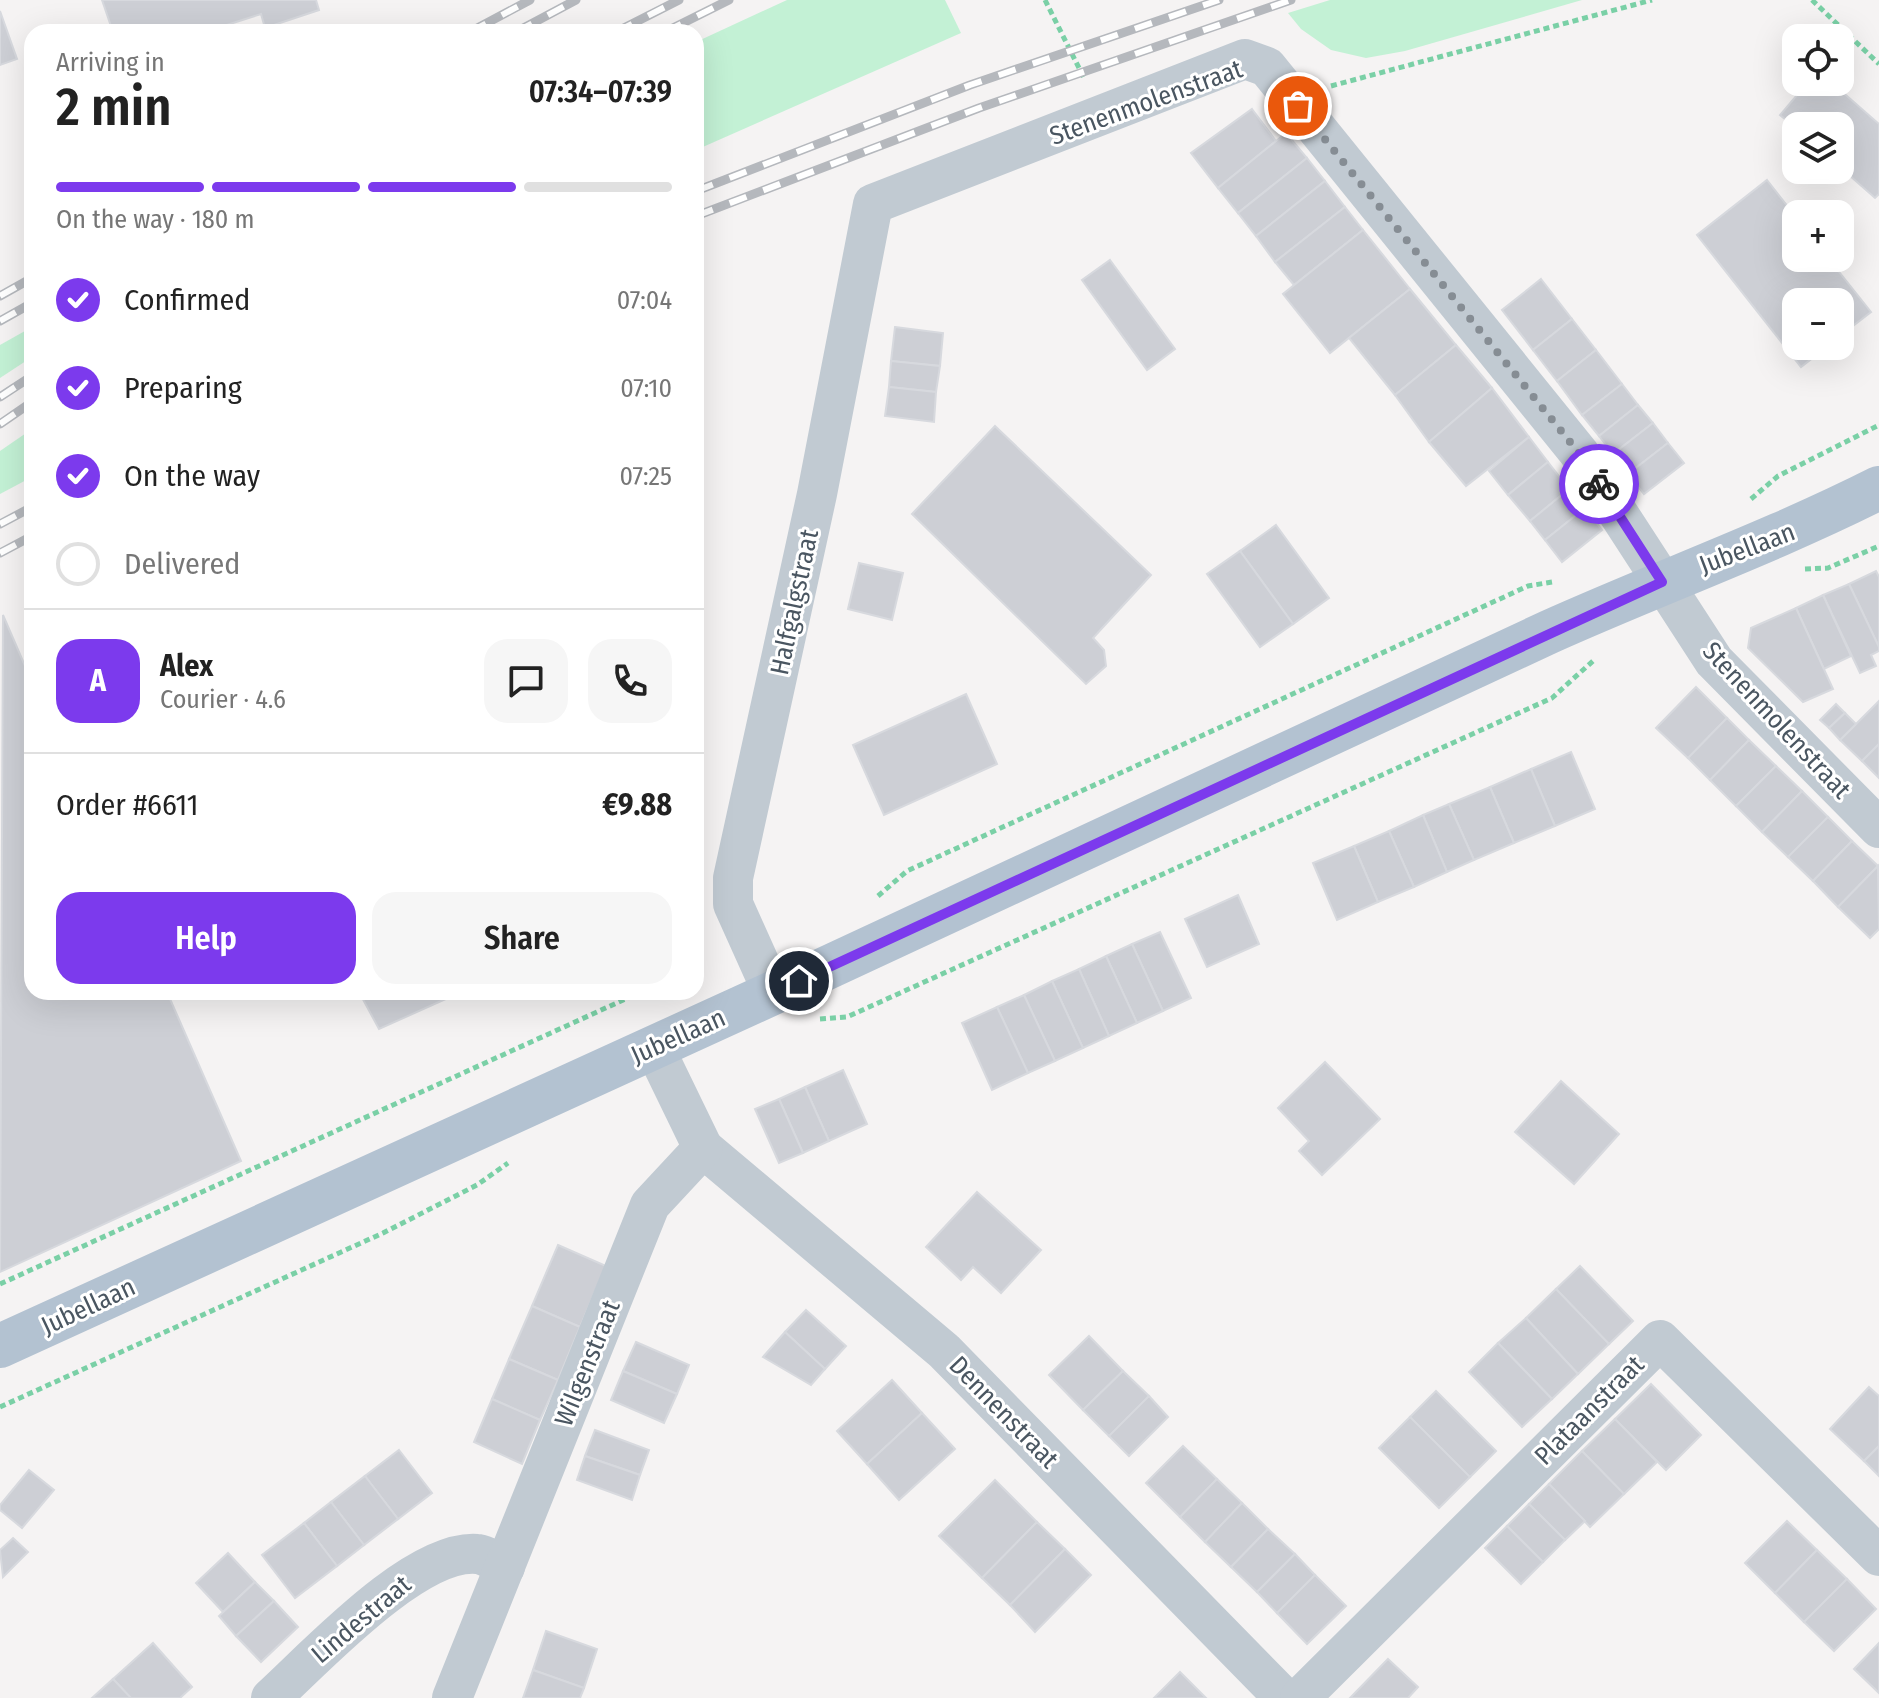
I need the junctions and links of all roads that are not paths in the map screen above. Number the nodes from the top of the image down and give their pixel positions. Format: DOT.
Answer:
graph roads {
  1 [pos="873,204"];
  2 [pos="1879,488"];
  3 [pos="1662,582"];
  4 [pos="1879,828"];
  5 [pos="773,993"];
  6 [pos="654,1047"];
  7 [pos="703,1148"];
  8 [pos="0,1346"];
  9 [pos="1879,1556"];
  10 [pos="505,1567"];
  11 [pos="271,1698"];
  12 [pos="452,1698"];
  13 [pos="1284,1698"];
  14 [pos="1300,1698"];
  1 -- 3 [label="street, Stenenmolenstraat"];
  1 -- 5 [label="street, Halfgalgstraat"];
  2 -- 3 [label="main road, Jubellaan"];
  3 -- 4 [label="street, Stenenmolenstraat"];
  3 -- 5 [label="main road, Jubellaan"];
  5 -- 6 [label="main road, Jubellaan"];
  6 -- 7 [label="street"];
  6 -- 8 [label="main road, Jubellaan"];
  7 -- 10 [label="street, Wilgenstraat"];
  7 -- 13 [label="street, Dennenstraat"];
  9 -- 14 [label="street, Plataanstraat"];
  10 -- 11 [label="street, Lindestraat"];
  10 -- 12 [label="street, Wilgenstraat"];
}
